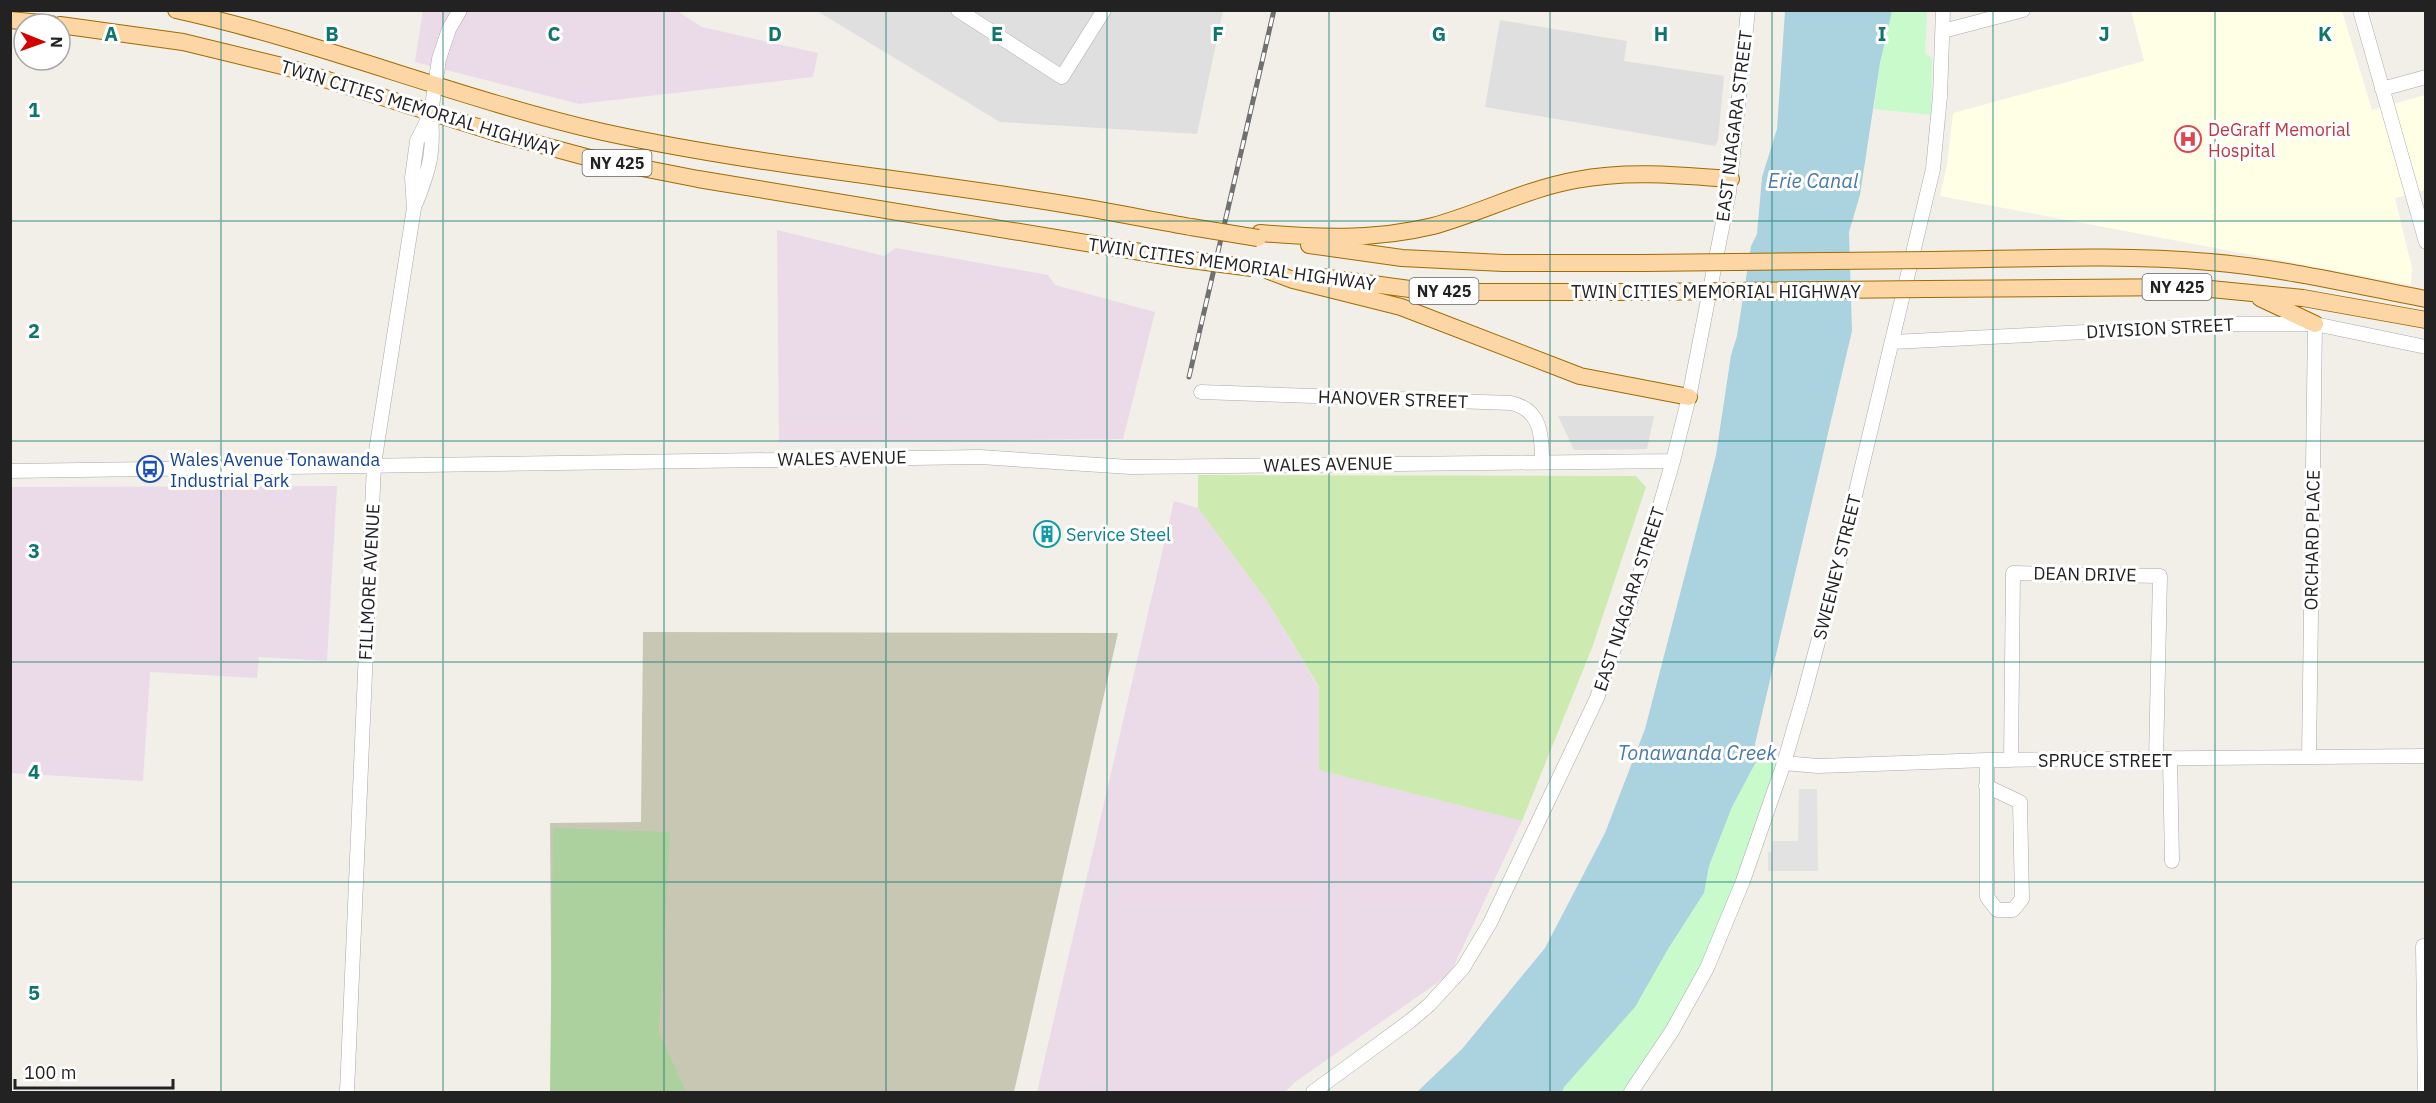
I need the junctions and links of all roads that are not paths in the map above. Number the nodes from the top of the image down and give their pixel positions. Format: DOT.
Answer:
graph roads {
  1 [pos="176,10"];
  2 [pos="460,10"];
  3 [pos="958,10"];
  4 [pos="1104,10"];
  5 [pos="1748,10"];
  6 [pos="1943,10"];
  7 [pos="2023,10"];
  8 [pos="2361,10"];
  9 [pos="72,27"];
  10 [pos="1943,31"];
  11 [pos="2426,77"];
  12 [pos="435,84"];
  13 [pos="2382,89"];
  14 [pos="431,113"];
  15 [pos="1731,179"];
  16 [pos="1259,236"];
  17 [pos="2426,242"];
  18 [pos="1269,271"];
  19 [pos="2246,291"];
  20 [pos="2426,298"];
  21 [pos="2426,320"];
  22 [pos="2315,324"];
  23 [pos="1893,342"];
  24 [pos="2426,347"];
  25 [pos="1201,392"];
  26 [pos="1689,397"];
  27 [pos="1673,461"];
  28 [pos="1542,462"];
  29 [pos="374,464"];
  30 [pos="10,471"];
  31 [pos="2426,756"];
  32 [pos="2309,757"];
  33 [pos="1987,760"];
  34 [pos="2011,760"];
  35 [pos="2163,760"];
  36 [pos="1784,763"];
  37 [pos="1986,786"];
  38 [pos="2172,861"];
  39 [pos="2423,946"];
  40 [pos="347,1092"];
  41 [pos="1313,1092"];
  42 [pos="1631,1092"];
  43 [pos="2425,1092"];
  1 -- 12 [label="main road, TWIN CITIES MEMORIAL HIGHWAY / NY 425"];
  2 -- 12 [label="street"];
  3 -- 4 [label="street"];
  5 -- 15 [label="street, EAST NIAGARA STREET"];
  6 -- 10 [label="street, SWEENEY STREET"];
  7 -- 10 [label="street"];
  8 -- 13 [label="street"];
  9 -- 14 [label="main road, TWIN CITIES MEMORIAL HIGHWAY / NY 425"];
  10 -- 23 [label="street, SWEENEY STREET"];
  11 -- 13 [label="street"];
  12 -- 14 [label="street"];
  12 -- 16 [label="main road, TWIN CITIES MEMORIAL HIGHWAY / NY 425, bridge"];
  13 -- 17 [label="street"];
  14 -- 18 [label="main road, TWIN CITIES MEMORIAL HIGHWAY / NY 425, bridge"];
  14 -- 29 [label="street, FILLMORE AVENUE"];
  15 -- 16 [label="main road"];
  15 -- 26 [label="street, EAST NIAGARA STREET"];
  16 -- 20 [label="main road, TWIN CITIES MEMORIAL HIGHWAY / NY 425, bridge"];
  18 -- 19 [label="main road, TWIN CITIES MEMORIAL HIGHWAY / NY 425, bridge"];
  18 -- 26 [label="main road"];
  19 -- 21 [label="main road, TWIN CITIES MEMORIAL HIGHWAY / NY 425"];
  19 -- 22 [label="main road"];
  22 -- 23 [label="street, DIVISION STREET"];
  22 -- 24 [label="street, DIVISION STREET"];
  22 -- 32 [label="street, ORCHARD PLACE"];
  23 -- 36 [label="street, SWEENEY STREET"];
  25 -- 28 [label="street, HANOVER STREET"];
  26 -- 27 [label="street, EAST NIAGARA STREET"];
  27 -- 28 [label="street, WALES AVENUE"];
  27 -- 41 [label="street, EAST NIAGARA STREET"];
  28 -- 29 [label="street, WALES AVENUE"];
  29 -- 30 [label="street, WALES AVENUE"];
  29 -- 40 [label="street, FILLMORE AVENUE"];
  31 -- 32 [label="street, SPRUCE STREET"];
  32 -- 35 [label="street, SPRUCE STREET"];
  33 -- 34 [label="street, SPRUCE STREET"];
  33 -- 36 [label="street, SPRUCE STREET"];
  33 -- 37 [label="street"];
  34 -- 35 [label="street, SPRUCE STREET"];
  34 -- 35 [label="street, DEAN DRIVE"];
  35 -- 38 [label="street"];
  36 -- 42 [label="street, SWEENEY STREET"];
  37 -- 37 [label="street"];
  39 -- 43 [label="street"];
}
